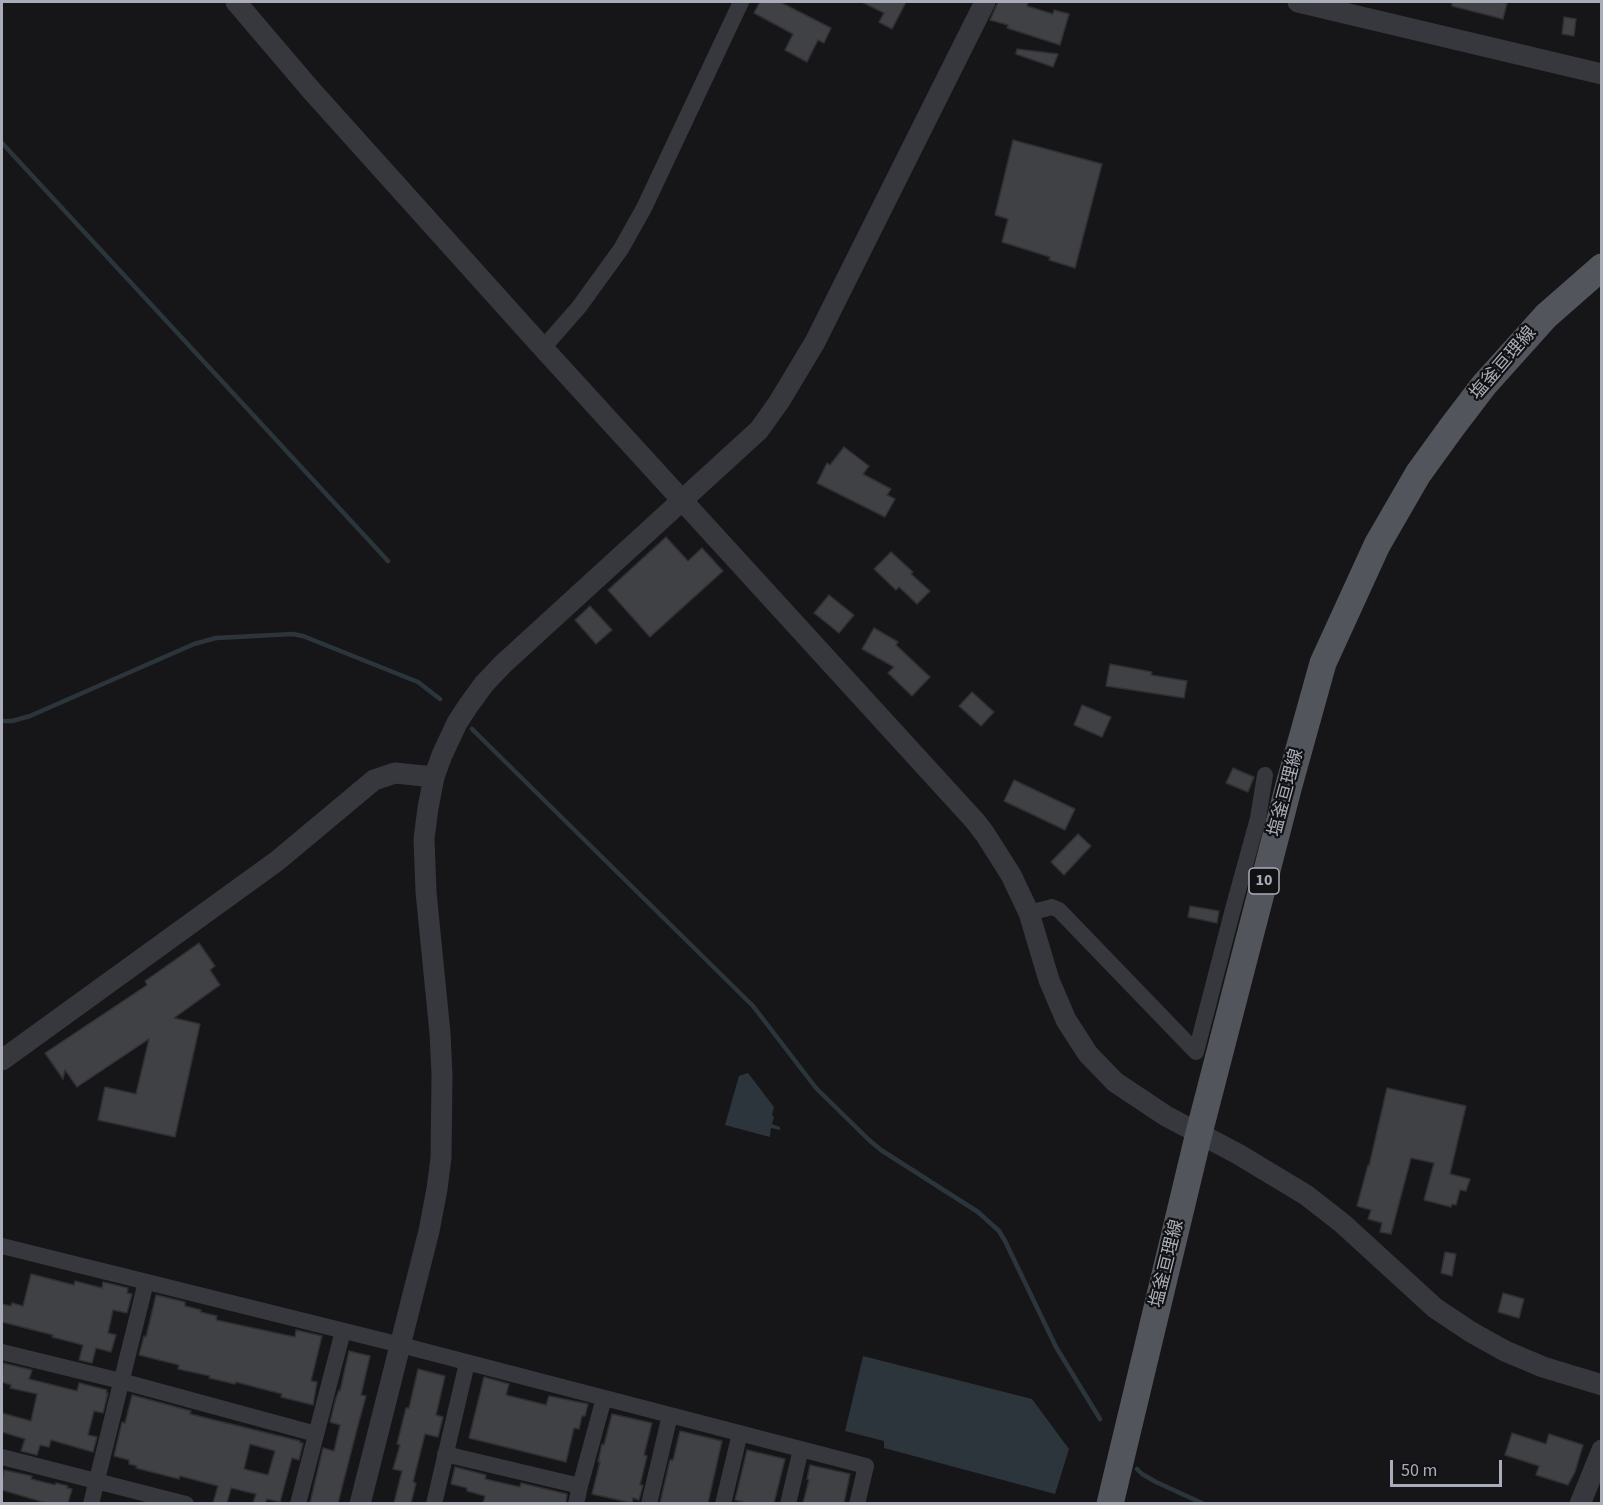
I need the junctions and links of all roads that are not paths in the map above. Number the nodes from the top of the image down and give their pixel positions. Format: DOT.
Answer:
graph roads {
  1 [pos="236,2"];
  2 [pos="741,2"];
  3 [pos="985,2"];
  4 [pos="1298,2"];
  5 [pos="1602,74"];
  6 [pos="1602,267"];
  7 [pos="543,348"];
  8 [pos="682,500"];
  9 [pos="1265,775"];
  10 [pos="434,777"];
  11 [pos="1029,913"];
  12 [pos="2,1060"];
  13 [pos="1199,1133"];
  14 [pos="2,1246"];
  15 [pos="146,1282"];
  16 [pos="343,1331"];
  17 [pos="400,1345"];
  18 [pos="2,1352"];
  19 [pos="467,1363"];
  20 [pos="121,1381"];
  21 [pos="1602,1385"];
  22 [pos="604,1398"];
  23 [pos="670,1415"];
  24 [pos="740,1433"];
  25 [pos="316,1434"];
  26 [pos="801,1449"];
  27 [pos="1602,1450"];
  28 [pos="445,1454"];
  29 [pos="2,1457"];
  30 [pos="96,1481"];
  31 [pos="580,1486"];
  32 [pos="91,1503"];
  33 [pos="186,1503"];
  34 [pos="298,1503"];
  35 [pos="360,1503"];
  36 [pos="434,1503"];
  37 [pos="576,1503"];
  38 [pos="649,1503"];
  39 [pos="723,1503"];
  40 [pos="788,1503"];
  41 [pos="857,1503"];
  42 [pos="1110,1503"];
  43 [pos="1580,1503"];
  1 -- 7 [label="street"];
  2 -- 7 [label="street"];
  3 -- 8 [label="street"];
  4 -- 5 [label="street"];
  6 -- 13 [label="main road, 塩釜亘理線 / 10"];
  7 -- 8 [label="street"];
  8 -- 10 [label="street"];
  8 -- 11 [label="street"];
  9 -- 11 [label="street"];
  10 -- 12 [label="street"];
  10 -- 17 [label="street"];
  11 -- 13 [label="street"];
  13 -- 21 [label="street"];
  13 -- 42 [label="main road, 塩釜亘理線 / 10"];
  14 -- 15 [label="street"];
  15 -- 16 [label="street"];
  15 -- 20 [label="street"];
  16 -- 17 [label="street"];
  16 -- 25 [label="street"];
  17 -- 19 [label="street"];
  17 -- 35 [label="street"];
  18 -- 20 [label="street"];
  19 -- 22 [label="street"];
  19 -- 28 [label="street"];
  20 -- 25 [label="street"];
  20 -- 30 [label="street"];
  22 -- 23 [label="street"];
  22 -- 31 [label="street"];
  23 -- 24 [label="street"];
  23 -- 38 [label="street"];
  24 -- 26 [label="street"];
  24 -- 39 [label="street"];
  25 -- 34 [label="street"];
  26 -- 40 [label="street"];
  26 -- 41 [label="street"];
  27 -- 43 [label="street"];
  28 -- 31 [label="street"];
  28 -- 36 [label="street"];
  29 -- 30 [label="street"];
  30 -- 32 [label="street"];
  30 -- 33 [label="street"];
  31 -- 37 [label="street"];
}
